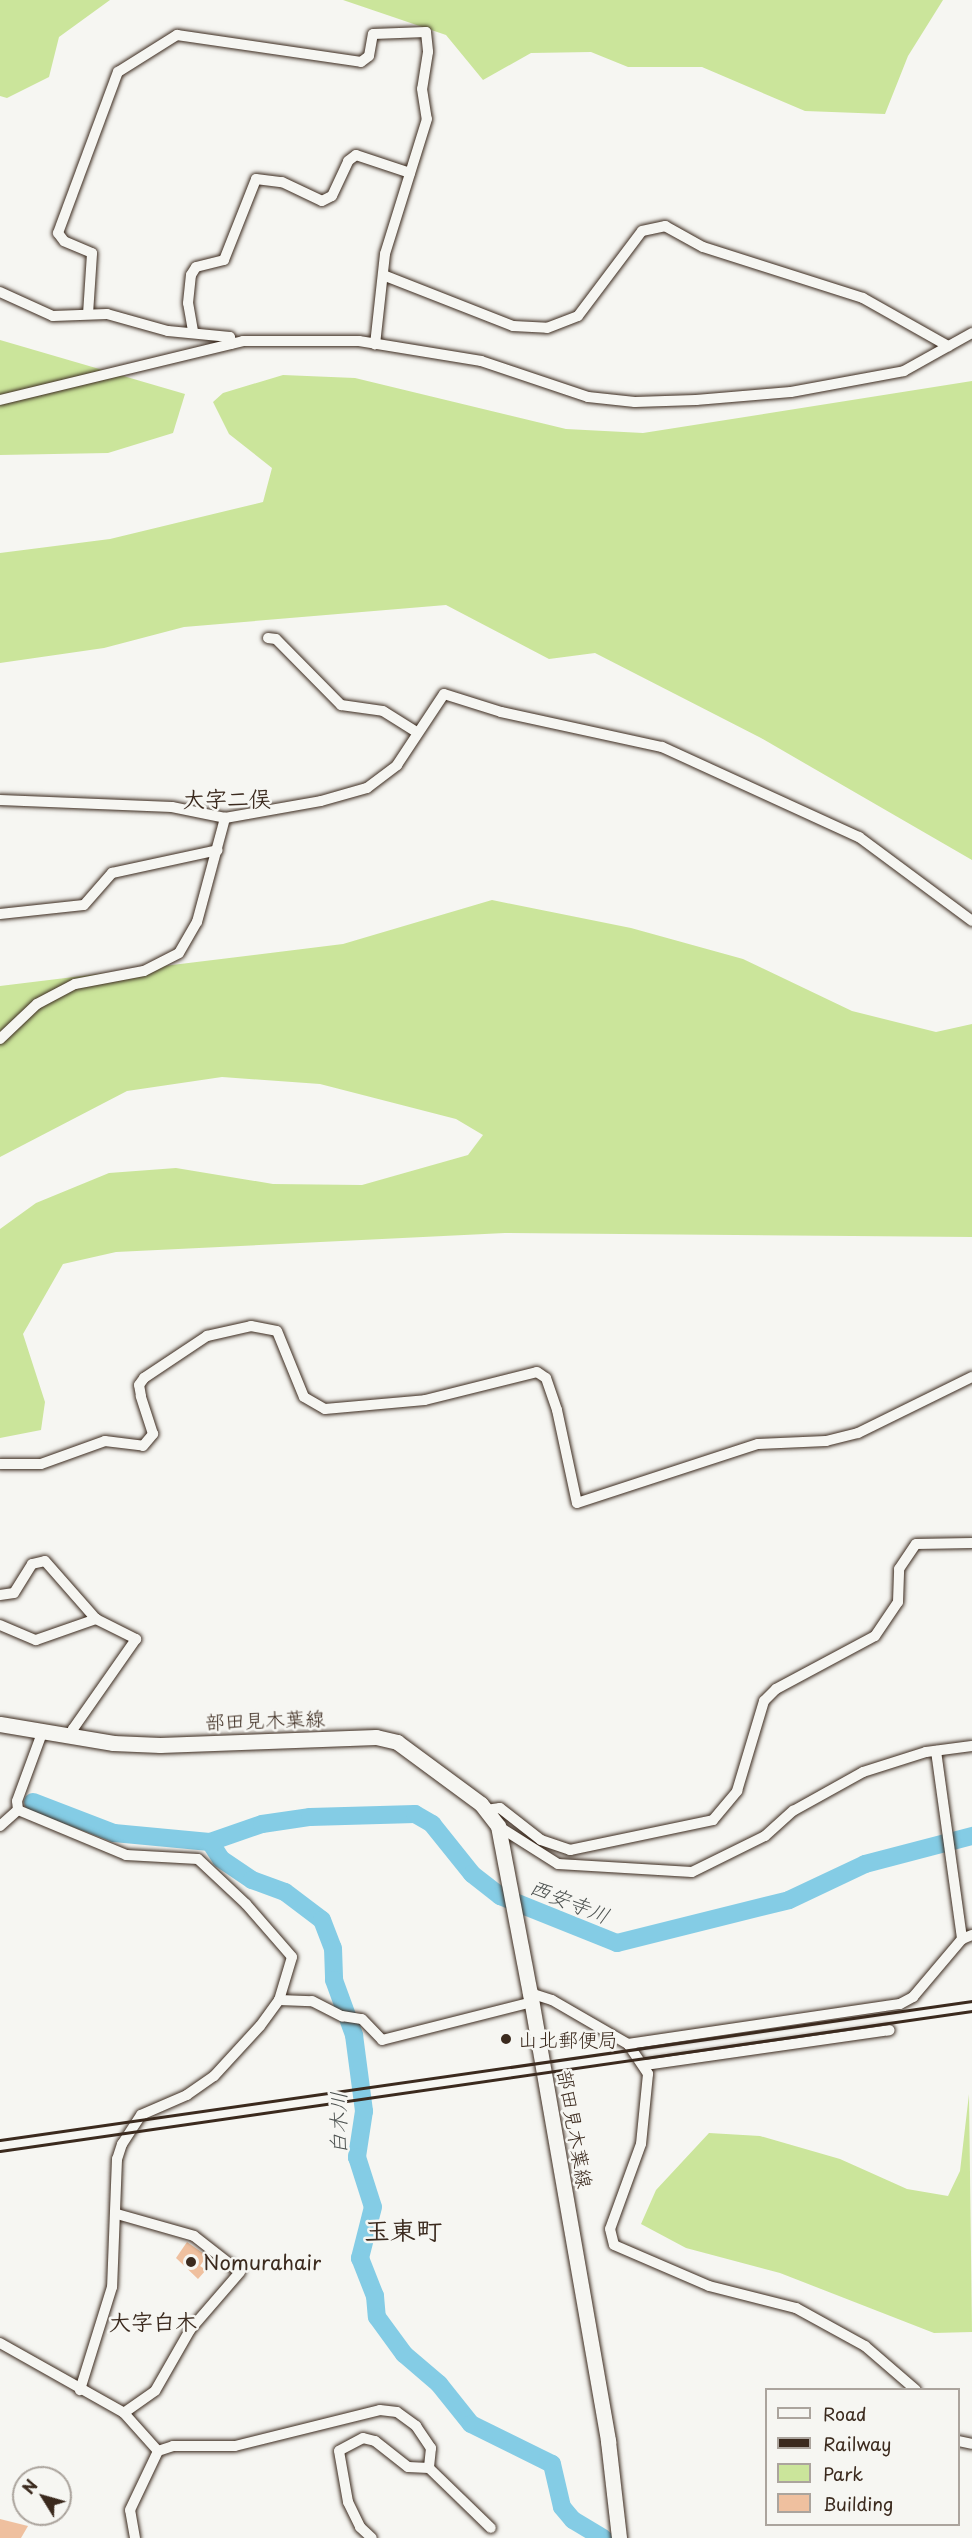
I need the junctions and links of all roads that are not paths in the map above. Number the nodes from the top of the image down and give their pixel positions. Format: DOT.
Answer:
graph roads {
  1 [pos="410,173"];
  2 [pos="383,275"];
  3 [pos="0,292"];
  4 [pos="88,314"];
  5 [pos="194,331"];
  6 [pos="972,333"];
  7 [pos="231,344"];
  8 [pos="375,344"];
  9 [pos="948,346"];
  10 [pos="0,400"];
  11 [pos="268,638"];
  12 [pos="418,733"];
  13 [pos="0,800"];
  14 [pos="225,818"];
  15 [pos="219,850"];
  16 [pos="0,914"];
  17 [pos="972,921"];
  18 [pos="0,1039"];
  19 [pos="972,1377"];
  20 [pos="0,1464"];
  21 [pos="972,1543"];
  22 [pos="0,1595"];
  23 [pos="96,1620"];
  24 [pos="0,1625"];
  25 [pos="0,1724"];
  26 [pos="42,1733"];
  27 [pos="73,1737"];
  28 [pos="972,1746"];
  29 [pos="936,1751"];
  30 [pos="18,1810"];
  31 [pos="486,1810"];
  32 [pos="0,1826"];
  33 [pos="498,1826"];
  34 [pos="967,1937"];
  35 [pos="531,1998"];
  36 [pos="279,2000"];
  37 [pos="890,2030"];
  38 [pos="628,2044"];
  39 [pos="645,2065"];
  40 [pos="117,2214"];
  41 [pos="0,2343"];
  42 [pos="914,2388"];
  43 [pos="80,2390"];
  44 [pos="124,2413"];
  45 [pos="158,2451"];
  46 [pos="429,2468"];
  47 [pos="491,2528"];
  48 [pos="135,2538"];
  49 [pos="372,2538"];
  50 [pos="619,2538"];
  1 -- 2 [label="street"];
  1 -- 4 [label="street"];
  1 -- 5 [label="street"];
  2 -- 8 [label="street"];
  2 -- 9 [label="street"];
  3 -- 4 [label="street"];
  4 -- 5 [label="street"];
  5 -- 7 [label="street"];
  6 -- 9 [label="street"];
  7 -- 8 [label="street"];
  7 -- 10 [label="street"];
  8 -- 9 [label="street"];
  11 -- 12 [label="street"];
  12 -- 14 [label="street"];
  12 -- 17 [label="street"];
  13 -- 14 [label="street"];
  14 -- 15 [label="street"];
  15 -- 16 [label="street"];
  15 -- 18 [label="street"];
  19 -- 20 [label="street"];
  21 -- 31 [label="street"];
  22 -- 23 [label="street"];
  23 -- 24 [label="street"];
  23 -- 27 [label="street"];
  25 -- 26 [label="main road, 部田見木葉線"];
  26 -- 27 [label="main road, 部田見木葉線"];
  26 -- 30 [label="street"];
  27 -- 31 [label="main road, 部田見木葉線"];
  28 -- 29 [label="street"];
  29 -- 33 [label="street"];
  29 -- 34 [label="street"];
  30 -- 32 [label="street"];
  30 -- 36 [label="street"];
  31 -- 33 [label="main road, 部田見木葉線"];
  33 -- 35 [label="main road, 部田見木葉線"];
  34 -- 38 [label="street"];
  35 -- 36 [label="street"];
  35 -- 38 [label="street"];
  35 -- 50 [label="main road, 部田見木葉線"];
  36 -- 40 [label="street"];
  37 -- 39 [label="street"];
  38 -- 39 [label="street"];
  39 -- 42 [label="street"];
  40 -- 43 [label="street"];
  40 -- 44 [label="street"];
  41 -- 43 [label="street"];
  43 -- 44 [label="street"];
  44 -- 45 [label="street"];
  45 -- 46 [label="street"];
  45 -- 48 [label="street"];
  46 -- 47 [label="street"];
  46 -- 49 [label="street"];
}
